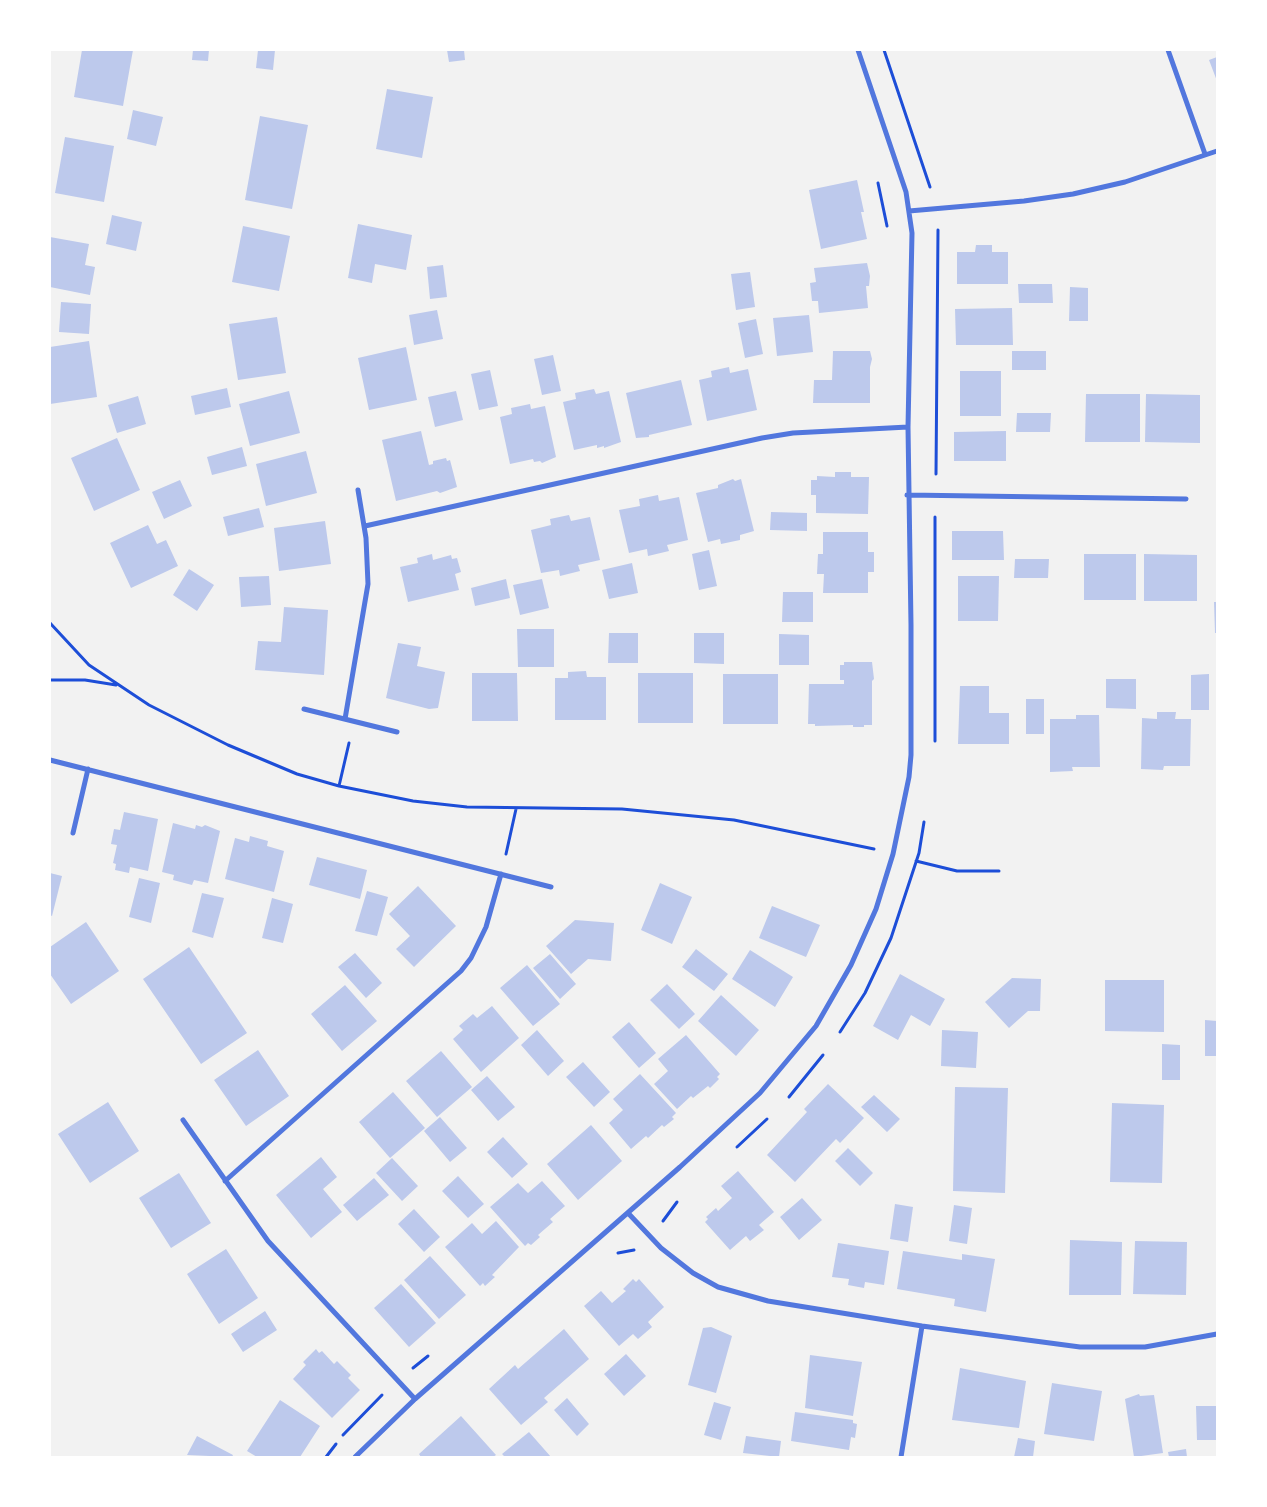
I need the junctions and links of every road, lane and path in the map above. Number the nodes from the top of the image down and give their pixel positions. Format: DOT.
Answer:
graph roads {
  1 [pos="858,50"];
  2 [pos="884,50"];
  3 [pos="1168,50"];
  4 [pos="1217,150"];
  5 [pos="1205,154"];
  6 [pos="875,174"];
  7 [pos="935,208"];
  8 [pos="909,211"];
  9 [pos="888,232"];
  10 [pos="908,427"];
  11 [pos="358,490"];
  12 [pos="908,495"];
  13 [pos="935,496"];
  14 [pos="1186,499"];
  15 [pos="364,526"];
  16 [pos="50,623"];
  17 [pos="50,680"];
  18 [pos="117,685"];
  19 [pos="304,709"];
  20 [pos="346,719"];
  21 [pos="354,721"];
  22 [pos="397,732"];
  23 [pos="934,745"];
  24 [pos="50,760"];
  25 [pos="88,769"];
  26 [pos="339,786"];
  27 [pos="516,809"];
  28 [pos="925,817"];
  29 [pos="73,834"];
  30 [pos="875,840"];
  31 [pos="873,849"];
  32 [pos="893,854"];
  33 [pos="871,857"];
  34 [pos="916,861"];
  35 [pos="999,871"];
  36 [pos="501,874"];
  37 [pos="551,887"];
  38 [pos="836,1039"];
  39 [pos="824,1054"];
  40 [pos="783,1103"];
  41 [pos="771,1116"];
  42 [pos="182,1120"];
  43 [pos="733,1151"];
  44 [pos="225,1181"];
  45 [pos="678,1200"];
  46 [pos="628,1213"];
  47 [pos="648,1235"];
  48 [pos="613,1255"];
  49 [pos="922,1326"];
  50 [pos="1217,1334"];
  51 [pos="434,1350"];
  52 [pos="398,1381"];
  53 [pos="415,1399"];
  54 [pos="326,1457"];
  55 [pos="355,1457"];
  56 [pos="901,1457"];
  1 -- 8 [label="street"];
  2 -- 7 [label="path"];
  3 -- 5 [label="street"];
  4 -- 5 [label="street"];
  5 -- 7 [label="street"];
  6 -- 9 [label="path"];
  7 -- 8 [label="street"];
  7 -- 13 [label="path"];
  8 -- 10 [label="street"];
  10 -- 12 [label="street"];
  10 -- 15 [label="street"];
  11 -- 15 [label="street"];
  12 -- 13 [label="street"];
  12 -- 32 [label="street"];
  13 -- 14 [label="street"];
  13 -- 23 [label="path"];
  15 -- 20 [label="street"];
  16 -- 18 [label="path"];
  17 -- 18 [label="path"];
  18 -- 26 [label="path"];
  19 -- 20 [label="street"];
  20 -- 21 [label="street"];
  21 -- 22 [label="street"];
  21 -- 26 [label="path"];
  24 -- 25 [label="street"];
  25 -- 29 [label="street"];
  25 -- 36 [label="street"];
  26 -- 27 [label="path"];
  27 -- 31 [label="path"];
  27 -- 36 [label="path"];
  28 -- 34 [label="path"];
  30 -- 31 [label="path"];
  31 -- 32 [label="path"];
  31 -- 33 [label="path"];
  32 -- 34 [label="path"];
  32 -- 46 [label="street"];
  34 -- 35 [label="path"];
  34 -- 38 [label="path"];
  36 -- 37 [label="street"];
  36 -- 44 [label="street"];
  39 -- 40 [label="path"];
  41 -- 43 [label="path"];
  42 -- 44 [label="street"];
  44 -- 52 [label="street"];
  45 -- 47 [label="path"];
  46 -- 47 [label="street"];
  46 -- 53 [label="street"];
  47 -- 48 [label="path"];
  47 -- 49 [label="street"];
  49 -- 50 [label="street"];
  49 -- 56 [label="street"];
  51 -- 52 [label="path"];
  52 -- 53 [label="street"];
  52 -- 54 [label="path"];
  53 -- 55 [label="street"];
}
